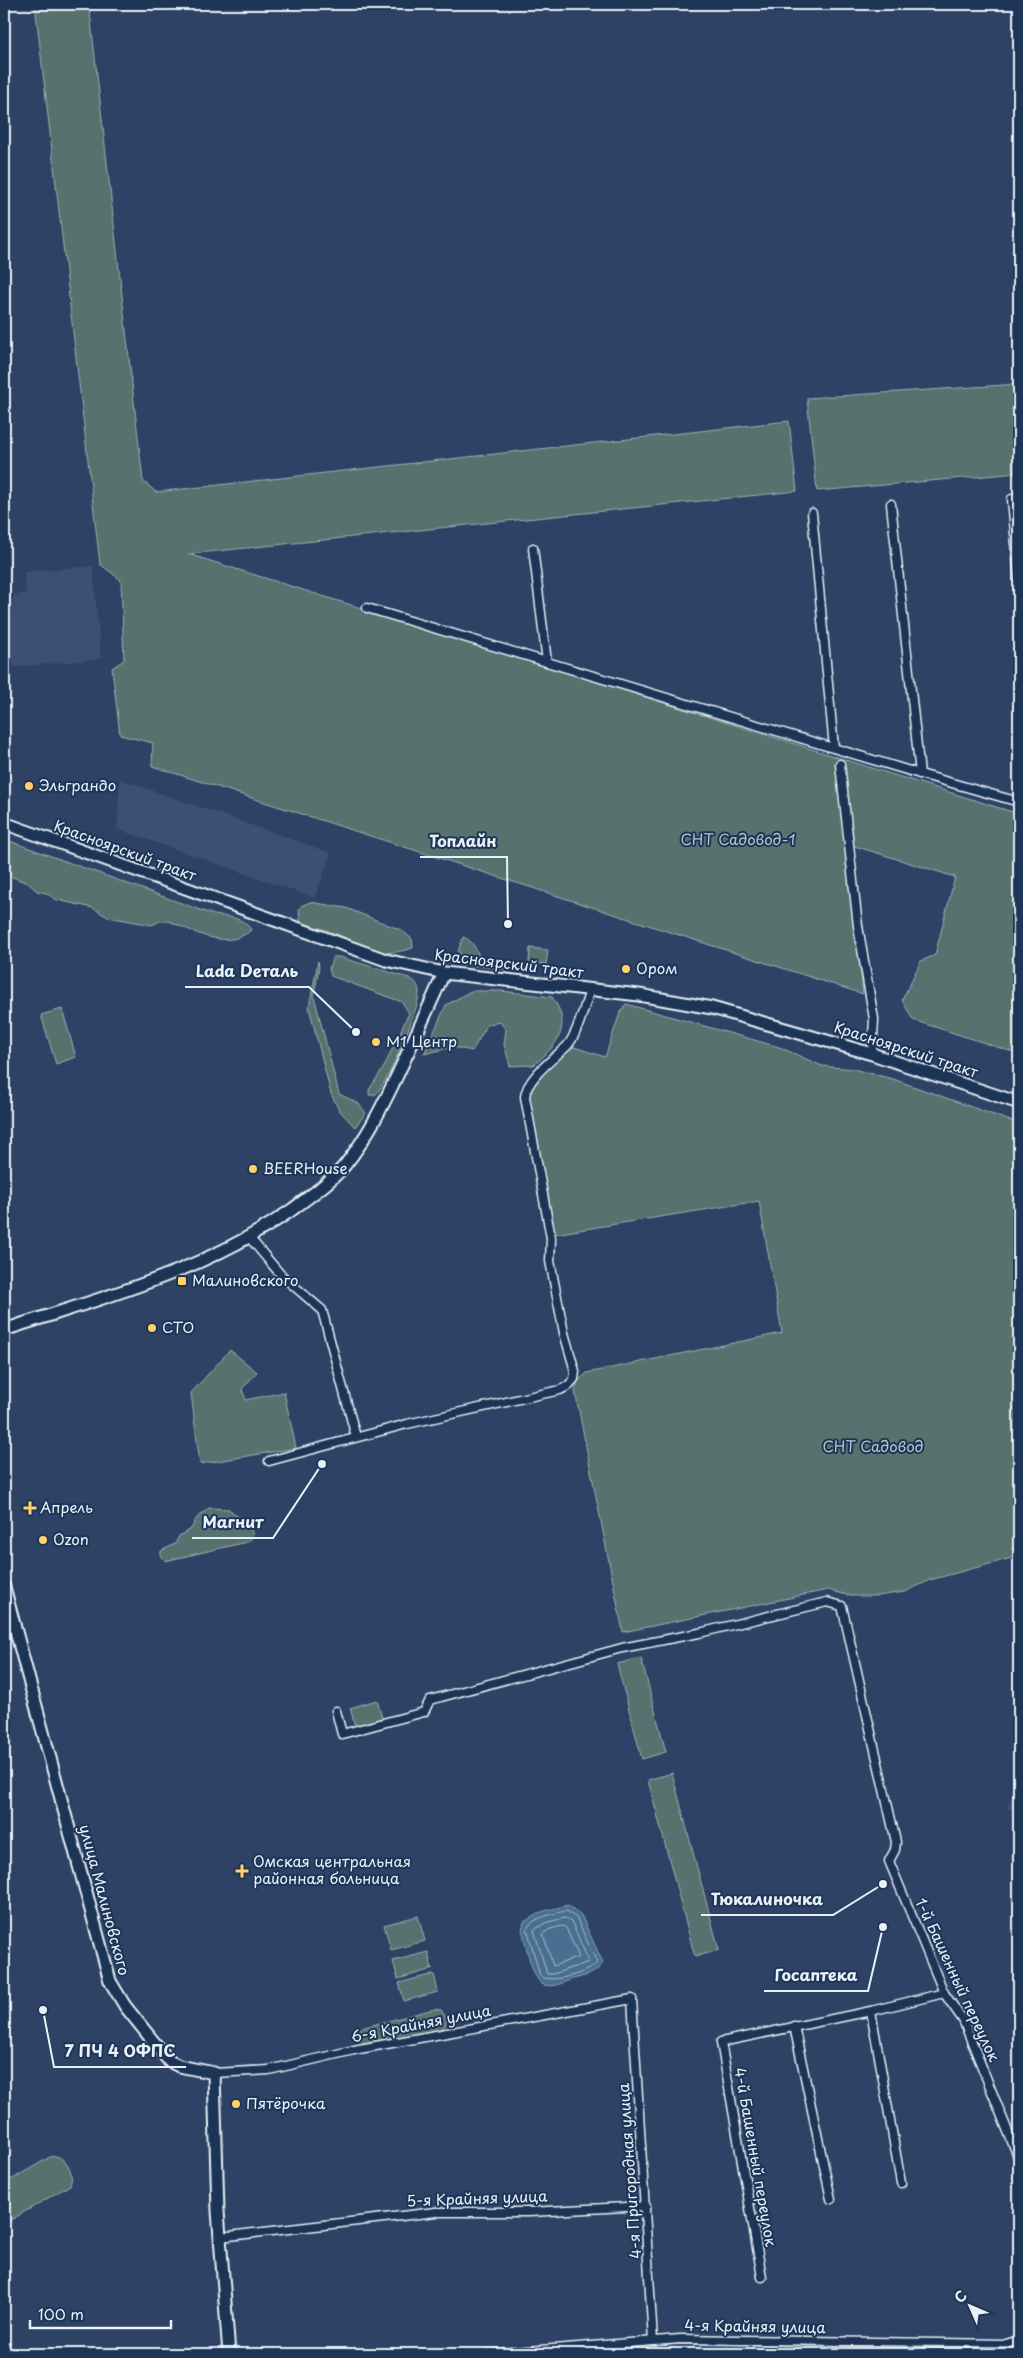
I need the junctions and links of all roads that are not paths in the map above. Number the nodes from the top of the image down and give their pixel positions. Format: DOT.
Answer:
graph roads {
  1 [pos="1012,500"];
  2 [pos="891,504"];
  3 [pos="812,513"];
  4 [pos="532,548"];
  5 [pos="1019,579"];
  6 [pos="367,608"];
  7 [pos="547,662"];
  8 [pos="834,748"];
  9 [pos="840,764"];
  10 [pos="920,774"];
  11 [pos="1019,802"];
  12 [pos="4,823"];
  13 [pos="444,973"];
  14 [pos="590,990"];
  15 [pos="872,1054"];
  16 [pos="1019,1103"];
  17 [pos="249,1237"];
  18 [pos="4,1330"];
  19 [pos="356,1437"];
  20 [pos="269,1461"];
  21 [pos="4,1587"];
  22 [pos="336,1711"];
  23 [pos="944,1993"];
  24 [pos="632,1999"];
  25 [pos="871,2011"];
  26 [pos="794,2026"];
  27 [pos="214,2073"];
  28 [pos="1019,2159"];
  29 [pos="901,2183"];
  30 [pos="831,2199"];
  31 [pos="646,2206"];
  32 [pos="220,2237"];
  33 [pos="762,2277"];
  34 [pos="1019,2340"];
  35 [pos="653,2341"];
  36 [pos="229,2354"];
  37 [pos="489,2354"];
  1 -- 5 [label="street"];
  2 -- 10 [label="street"];
  3 -- 8 [label="street"];
  4 -- 7 [label="street"];
  6 -- 7 [label="street"];
  7 -- 8 [label="street"];
  8 -- 10 [label="street"];
  9 -- 15 [label="street"];
  10 -- 11 [label="street"];
  12 -- 13 [label="main road, Красноярский тракт"];
  13 -- 14 [label="main road, Красноярский тракт"];
  13 -- 17 [label="main road"];
  14 -- 15 [label="main road, Красноярский тракт"];
  14 -- 19 [label="street"];
  15 -- 16 [label="main road, Красноярский тракт"];
  17 -- 18 [label="main road"];
  17 -- 19 [label="street"];
  19 -- 20 [label="street"];
  21 -- 27 [label="main road, улица Малиновского"];
  22 -- 23 [label="street, 1-й Башенный переулок"];
  23 -- 25 [label="street"];
  23 -- 28 [label="street, 1-й Башенный переулок"];
  24 -- 27 [label="street, 6-я Крайняя улица"];
  24 -- 31 [label="street, 4-я Пригородная улица"];
  25 -- 26 [label="street"];
  25 -- 29 [label="street"];
  26 -- 30 [label="street"];
  26 -- 33 [label="street, 4-й Башенный переулок"];
  27 -- 32 [label="main road"];
  31 -- 32 [label="street, 5-я Крайняя улица"];
  31 -- 35 [label="street, 4-я Пригородная улица"];
  32 -- 36 [label="main road"];
  34 -- 35 [label="street, 4-я Крайняя улица"];
  35 -- 37 [label="street, 4-я Крайняя улица"];
}
